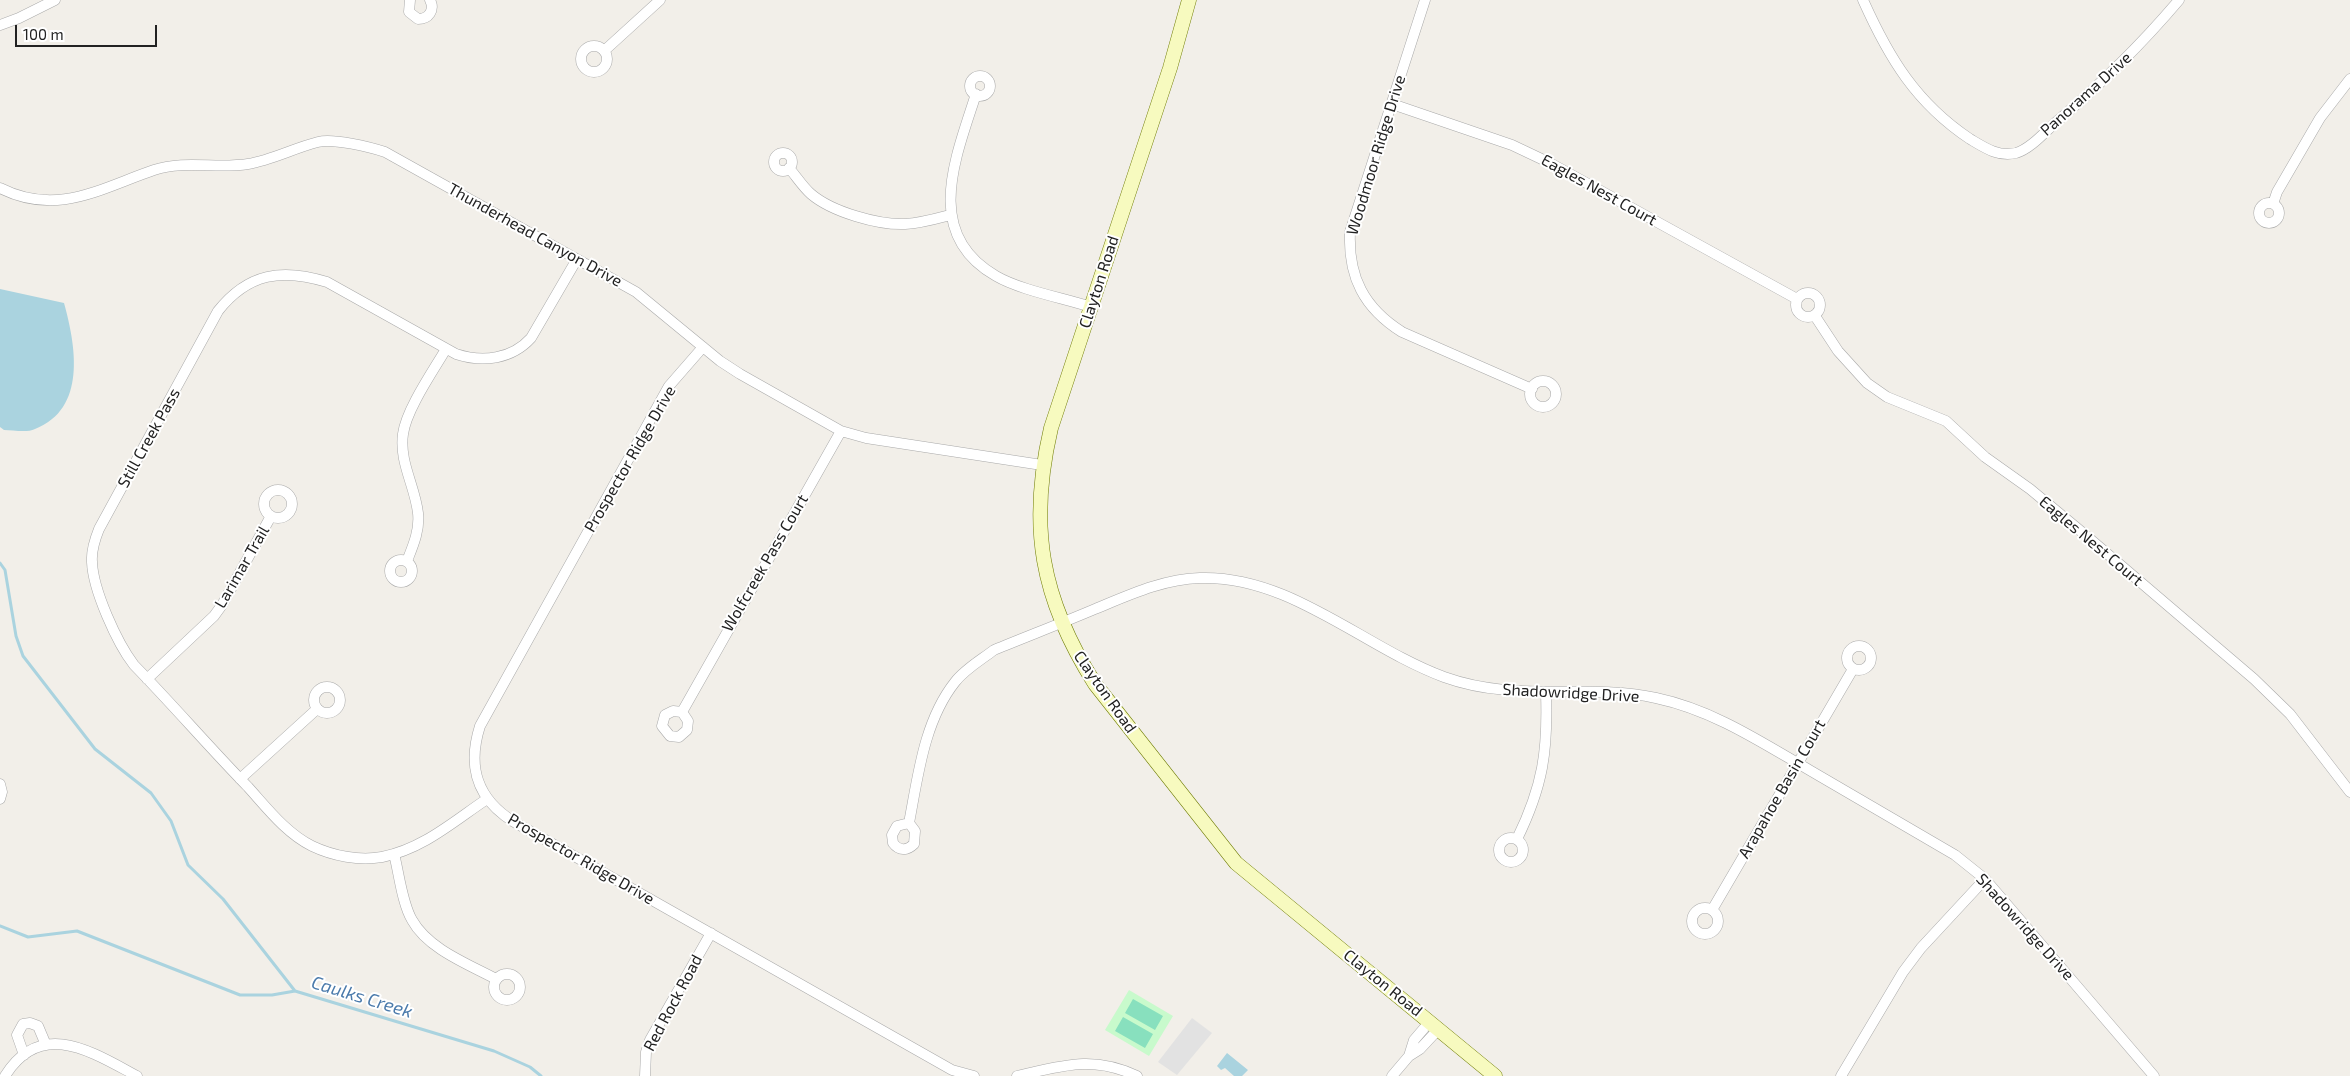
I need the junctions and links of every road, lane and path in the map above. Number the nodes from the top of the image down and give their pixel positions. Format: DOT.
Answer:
graph roads {
  1 [pos="55,0"];
  2 [pos="410,0"];
  3 [pos="430,0"];
  4 [pos="660,0"];
  5 [pos="1189,0"];
  6 [pos="1425,0"];
  7 [pos="1863,0"];
  8 [pos="2179,0"];
  9 [pos="0,25"];
  10 [pos="604,52"];
  11 [pos="2350,79"];
  12 [pos="976,94"];
  13 [pos="1392,104"];
  14 [pos="789,168"];
  15 [pos="0,188"];
  16 [pos="2273,204"];
  17 [pos="950,215"];
  18 [pos="577,259"];
  19 [pos="1797,299"];
  20 [pos="1091,307"];
  21 [pos="1815,316"];
  22 [pos="703,347"];
  23 [pos="446,349"];
  24 [pos="1532,389"];
  25 [pos="841,431"];
  26 [pos="1042,465"];
  27 [pos="271,516"];
  28 [pos="407,561"];
  29 [pos="1062,622"];
  30 [pos="1853,669"];
  31 [pos="147,679"];
  32 [pos="1546,693"];
  33 [pos="317,709"];
  34 [pos="682,712"];
  35 [pos="1797,763"];
  36 [pos="240,779"];
  37 [pos="0,784"];
  38 [pos="2350,792"];
  39 [pos="487,798"];
  40 [pos="0,799"];
  41 [pos="909,823"];
  42 [pos="1517,839"];
  43 [pos="394,854"];
  44 [pos="1985,879"];
  45 [pos="1712,910"];
  46 [pos="711,933"];
  47 [pos="496,980"];
  48 [pos="1434,1025"];
  49 [pos="46,1045"];
  50 [pos="24,1055"];
  51 [pos="5,1076"];
  52 [pos="137,1076"];
  53 [pos="645,1076"];
  54 [pos="974,1076"];
  55 [pos="1017,1076"];
  56 [pos="1137,1076"];
  57 [pos="1392,1076"];
  58 [pos="1495,1076"];
  59 [pos="1841,1076"];
  60 [pos="2154,1076"];
  1 -- 9 [label="street"];
  2 -- 3 [label="street"];
  4 -- 10 [label="street"];
  5 -- 20 [label="main road, Clayton Road"];
  6 -- 13 [label="street, Woodmoor Ridge Drive"];
  7 -- 8 [label="street, Panorama Drive"];
  11 -- 16 [label="street"];
  12 -- 17 [label="street"];
  13 -- 19 [label="street, Eagles Nest Court"];
  13 -- 24 [label="street, Woodmoor Ridge Drive"];
  14 -- 17 [label="street"];
  15 -- 18 [label="street, Thunderhead Canyon Drive"];
  17 -- 20 [label="street"];
  18 -- 22 [label="street, Thunderhead Canyon Drive"];
  18 -- 23 [label="street, Still Creek Pass"];
  19 -- 21 [label="street"];
  19 -- 21 [label="street, Eagles Nest Court"];
  20 -- 26 [label="main road, Clayton Road"];
  21 -- 38 [label="street, Eagles Nest Court"];
  22 -- 25 [label="street, Thunderhead Canyon Drive"];
  22 -- 39 [label="street, Prospector Ridge Drive"];
  23 -- 28 [label="street"];
  23 -- 31 [label="street, Still Creek Pass"];
  25 -- 26 [label="street, Thunderhead Canyon Drive"];
  25 -- 34 [label="street, Wolfcreek Pass Court"];
  26 -- 29 [label="main road, Clayton Road"];
  27 -- 31 [label="street, Larimar Trail"];
  29 -- 32 [label="street, Shadowridge Drive"];
  29 -- 41 [label="street, Shadowridge Drive"];
  29 -- 48 [label="main road, Clayton Road"];
  30 -- 35 [label="street, Arapahoe Basin Court"];
  31 -- 36 [label="street, Still Creek Pass"];
  32 -- 35 [label="street, Shadowridge Drive"];
  32 -- 42 [label="street"];
  33 -- 36 [label="street"];
  35 -- 44 [label="street, Shadowridge Drive"];
  35 -- 45 [label="street, Arapahoe Basin Court"];
  36 -- 43 [label="street, Still Creek Pass"];
  37 -- 40 [label="street"];
  39 -- 43 [label="street, Still Creek Pass"];
  39 -- 46 [label="street, Prospector Ridge Drive"];
  43 -- 47 [label="street"];
  44 -- 59 [label="street"];
  44 -- 60 [label="street, Shadowridge Drive"];
  46 -- 53 [label="street, Red Rock Road"];
  46 -- 54 [label="street, Prospector Ridge Drive"];
  48 -- 57 [label="street"];
  48 -- 58 [label="main road, Clayton Road"];
  49 -- 50 [label="street"];
  49 -- 50 [label="street"];
  49 -- 52 [label="street"];
  50 -- 51 [label="street"];
  55 -- 56 [label="street"];
}
